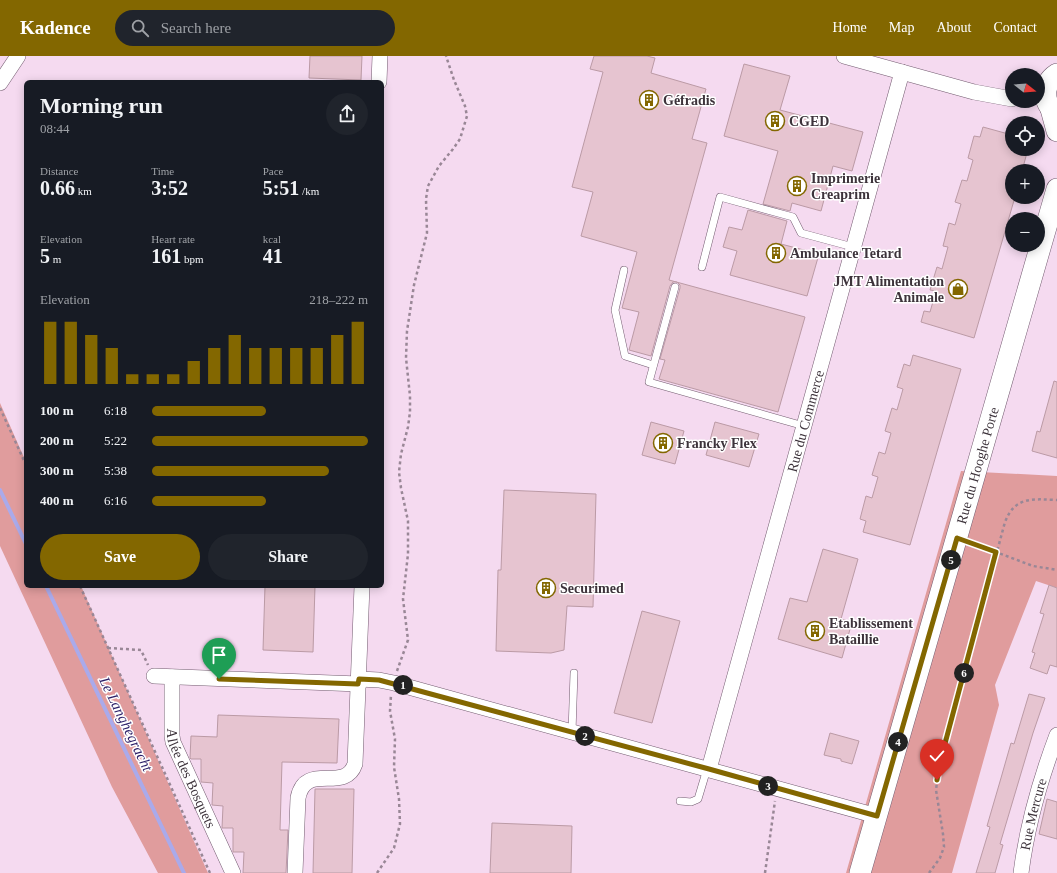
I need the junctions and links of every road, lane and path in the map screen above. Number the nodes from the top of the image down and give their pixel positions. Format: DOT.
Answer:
graph roads {
  1 [pos="18,56"];
  2 [pos="380,56"];
  3 [pos="446,56"];
  4 [pos="844,56"];
  5 [pos="902,72"];
  6 [pos="379,80"];
  7 [pos="1048,81"];
  8 [pos="0,83"];
  9 [pos="1005,95"];
  10 [pos="995,96"];
  11 [pos="1005,98"];
  12 [pos="1048,107"];
  13 [pos="1057,131"];
  14 [pos="1057,174"];
  15 [pos="1056,193"];
  16 [pos="853,247"];
  17 [pos="702,267"];
  18 [pos="624,270"];
  19 [pos="675,287"];
  20 [pos="653,365"];
  21 [pos="0,408"];
  22 [pos="804,426"];
  23 [pos="24,461"];
  24 [pos="1057,500"];
  25 [pos="957,538"];
  26 [pos="996,552"];
  27 [pos="1057,570"];
  28 [pos="81,588"];
  29 [pos="362,588"];
  30 [pos="108,648"];
  31 [pos="574,674"];
  32 [pos="154,676"];
  33 [pos="172,677"];
  34 [pos="359,681"];
  35 [pos="394,683"];
  36 [pos="572,732"];
  37 [pos="1056,743"];
  38 [pos="708,769"];
  39 [pos="776,788"];
  40 [pos="680,801"];
  41 [pos="877,816"];
  42 [pos="863,872"];
  43 [pos="210,873"];
  44 [pos="233,873"];
  45 [pos="296,873"];
  46 [pos="377,873"];
  47 [pos="764,873"];
  48 [pos="929,873"];
  49 [pos="1021,873"];
  1 -- 8 [label="street"];
  2 -- 6 [label="street"];
  3 -- 35 [label="path"];
  4 -- 5 [label="street"];
  5 -- 10 [label="street"];
  5 -- 16 [label="street, Rue du Commerce"];
  7 -- 12 [label="street"];
  9 -- 10 [label="street"];
  10 -- 11 [label="street"];
  12 -- 13 [label="street"];
  14 -- 15 [label="street, Rue du Hooghe Porte"];
  15 -- 25 [label="street, Rue du Hooghe Porte"];
  16 -- 17 [label="lane"];
  16 -- 22 [label="street, Rue du Commerce"];
  18 -- 20 [label="lane"];
  19 -- 20 [label="lane"];
  20 -- 22 [label="lane"];
  21 -- 23 [label="path"];
  22 -- 38 [label="street, Rue du Commerce"];
  24 -- 26 [label="path"];
  25 -- 26 [label="path"];
  25 -- 41 [label="street, Rue du Hooghe Porte"];
  26 -- 27 [label="path"];
  26 -- 48 [label="path"];
  28 -- 30 [label="path"];
  29 -- 34 [label="street"];
  30 -- 32 [label="path"];
  30 -- 43 [label="path"];
  31 -- 36 [label="lane"];
  32 -- 33 [label="street"];
  33 -- 34 [label="street"];
  33 -- 44 [label="street, Allée des Bosquets"];
  34 -- 35 [label="street"];
  34 -- 45 [label="street"];
  35 -- 36 [label="street"];
  35 -- 46 [label="path"];
  36 -- 38 [label="street"];
  37 -- 49 [label="street, Rue Mercure"];
  38 -- 39 [label="street"];
  38 -- 40 [label="lane"];
  39 -- 41 [label="street"];
  39 -- 47 [label="path"];
  41 -- 42 [label="street, Rue du Hooghe Porte"];
}
